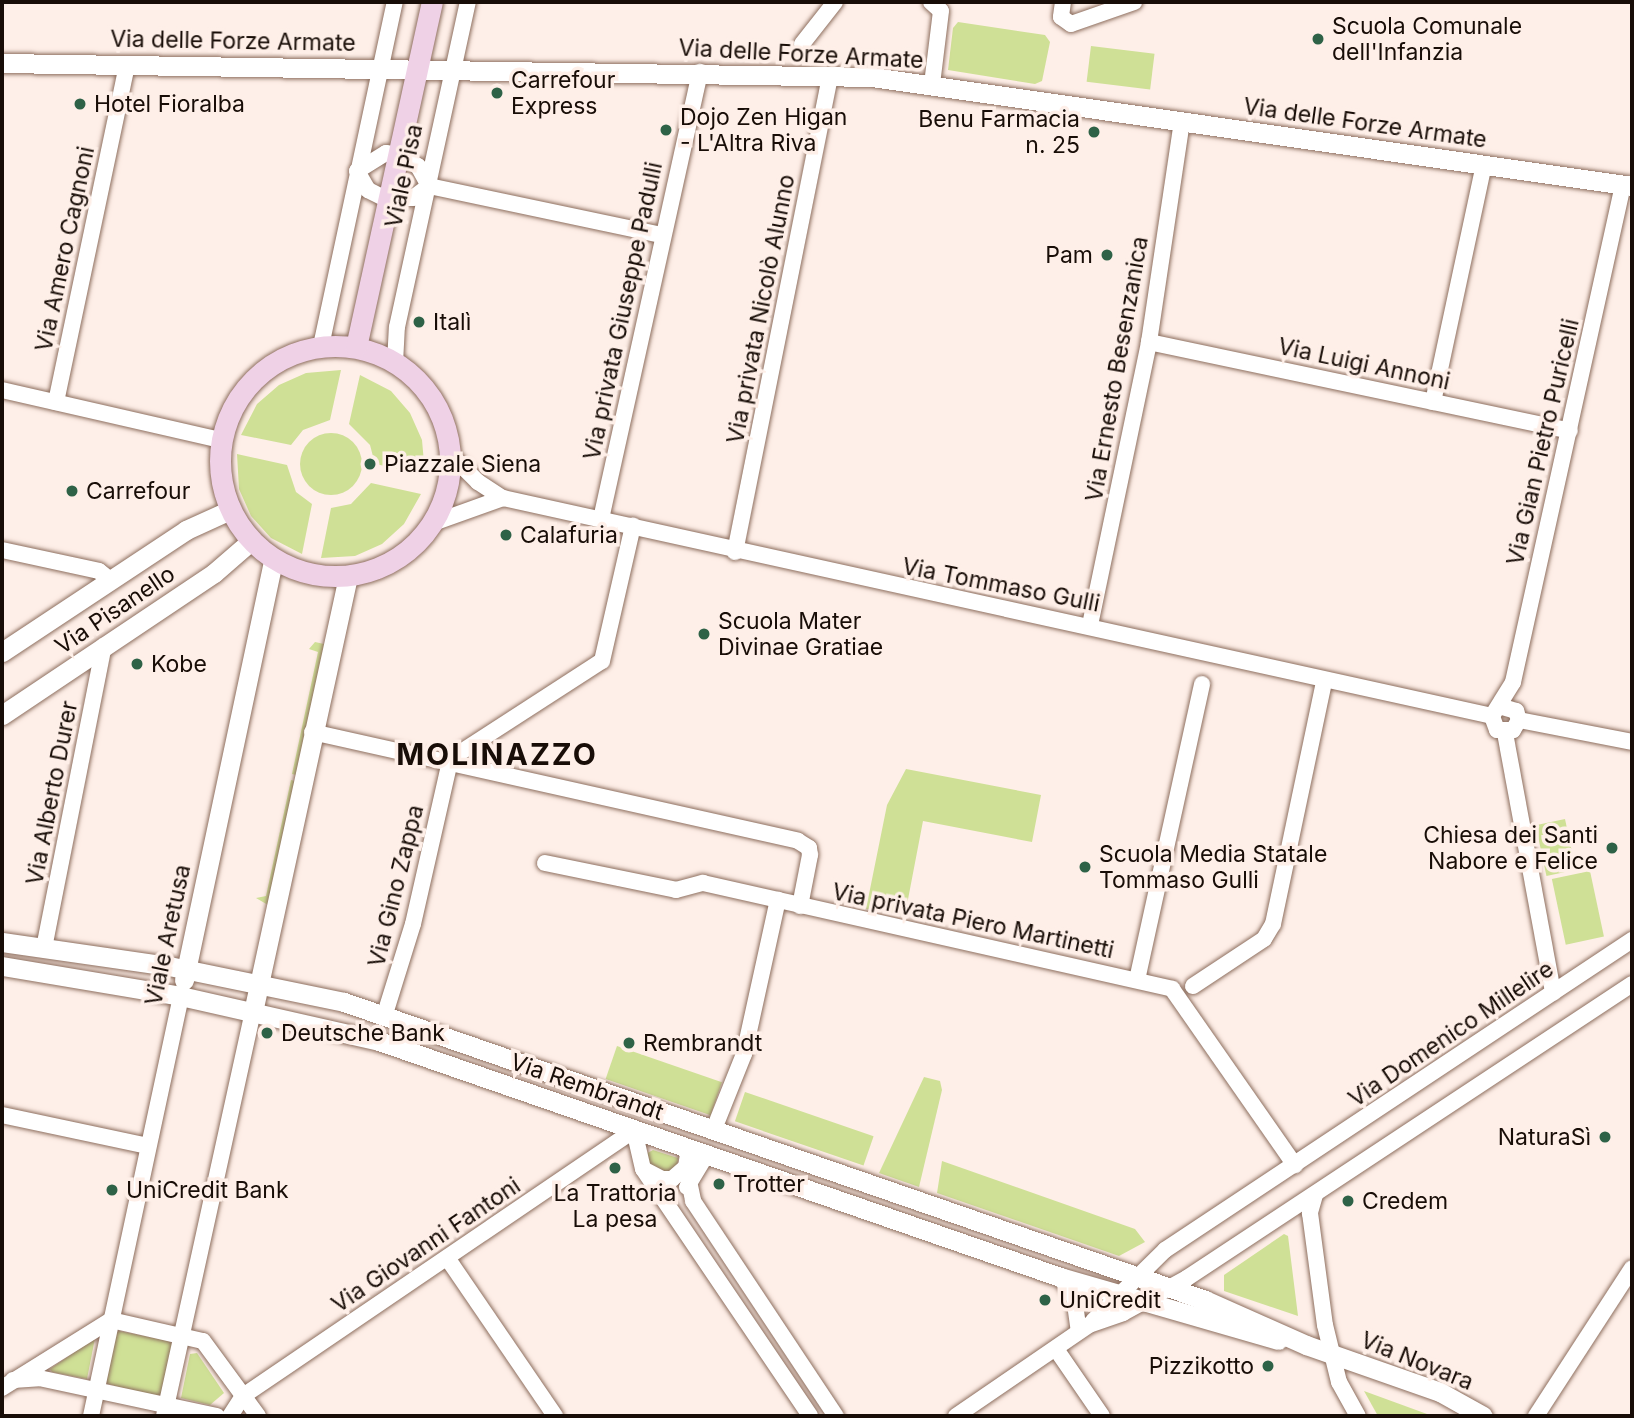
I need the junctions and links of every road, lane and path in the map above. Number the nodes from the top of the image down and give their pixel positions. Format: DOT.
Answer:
graph roads {
  1 [pos="395,2"];
  2 [pos="432,2"];
  3 [pos="468,2"];
  4 [pos="835,2"];
  5 [pos="1063,2"];
  6 [pos="1134,2"];
  7 [pos="936,6"];
  8 [pos="802,44"];
  9 [pos="2,63"];
  10 [pos="127,64"];
  11 [pos="382,67"];
  12 [pos="417,68"];
  13 [pos="454,68"];
  14 [pos="700,72"];
  15 [pos="830,75"];
  16 [pos="932,84"];
  17 [pos="1182,121"];
  18 [pos="398,155"];
  19 [pos="1484,165"];
  20 [pos="357,171"];
  21 [pos="429,186"];
  22 [pos="1628,186"];
  23 [pos="388,200"];
  24 [pos="662,235"];
  25 [pos="1149,342"];
  26 [pos="321,346"];
  27 [pos="356,346"];
  28 [pos="395,363"];
  29 [pos="2,390"];
  30 [pos="56,402"];
  31 [pos="1433,402"];
  32 [pos="1570,431"];
  33 [pos="221,440"];
  34 [pos="450,454"];
  35 [pos="503,498"];
  36 [pos="230,510"];
  37 [pos="601,519"];
  38 [pos="432,523"];
  39 [pos="633,526"];
  40 [pos="251,541"];
  41 [pos="2,550"];
  42 [pos="735,552"];
  43 [pos="273,560"];
  44 [pos="348,575"];
  45 [pos="110,580"];
  46 [pos="1090,625"];
  47 [pos="104,646"];
  48 [pos="2,652"];
  49 [pos="1324,681"];
  50 [pos="1202,684"];
  51 [pos="1495,711"];
  52 [pos="2,715"];
  53 [pos="1519,720"];
  54 [pos="312,732"];
  55 [pos="1505,733"];
  56 [pos="1632,742"];
  57 [pos="449,765"];
  58 [pos="545,863"];
  59 [pos="778,900"];
  60 [pos="800,906"];
  61 [pos="1632,940"];
  62 [pos="2,942"];
  63 [pos="44,948"];
  64 [pos="2,966"];
  65 [pos="186,969"];
  66 [pos="1137,980"];
  67 [pos="1632,984"];
  68 [pos="260,985"];
  69 [pos="1194,986"];
  70 [pos="1553,993"];
  71 [pos="181,996"];
  72 [pos="253,1012"];
  73 [pos="384,1017"];
  74 [pos="2,1115"];
  75 [pos="714,1129"];
  76 [pos="634,1130"];
  77 [pos="148,1146"];
  78 [pos="694,1156"];
  79 [pos="1295,1165"];
  80 [pos="643,1169"];
  81 [pos="689,1191"];
  82 [pos="1315,1195"];
  83 [pos="667,1207"];
  84 [pos="449,1259"];
  85 [pos="1632,1268"];
  86 [pos="1060,1277"];
  87 [pos="1171,1288"];
  88 [pos="1140,1289"];
  89 [pos="1119,1293"];
  90 [pos="111,1320"];
  91 [pos="1084,1328"];
  92 [pos="182,1334"];
  93 [pos="1307,1345"];
  94 [pos="1056,1349"];
  95 [pos="1332,1354"];
  96 [pos="7,1384"];
  97 [pos="97,1391"];
  98 [pos="243,1396"];
  99 [pos="165,1411"];
  100 [pos="91,1416"];
  101 [pos="217,1416"];
  102 [pos="230,1416"];
  103 [pos="258,1416"];
  104 [pos="555,1416"];
  105 [pos="810,1416"];
  106 [pos="836,1416"];
  107 [pos="956,1416"];
  108 [pos="1102,1416"];
  109 [pos="1358,1416"];
  110 [pos="1483,1416"];
  111 [pos="1536,1416"];
  1 -- 11 [label="street, Viale Pisa"];
  2 -- 12 [label="main road, Viale Pisa"];
  3 -- 13 [label="street, Viale Pisa"];
  4 -- 8 [label="street"];
  5 -- 6 [label="street"];
  7 -- 16 [label="street"];
  9 -- 10 [label="street, Via delle Forze Armate"];
  10 -- 11 [label="street, Via delle Forze Armate"];
  10 -- 30 [label="street, Via Amero Cagnoni"];
  11 -- 12 [label="street, Via delle Forze Armate"];
  11 -- 20 [label="street, Viale Pisa"];
  12 -- 13 [label="street, Via delle Forze Armate"];
  12 -- 18 [label="main road, Viale Pisa"];
  13 -- 14 [label="street, Via delle Forze Armate"];
  13 -- 21 [label="street, Viale Pisa"];
  14 -- 15 [label="street, Via delle Forze Armate"];
  14 -- 24 [label="street, Via privata Giuseppe Padulli"];
  15 -- 16 [label="street, Via delle Forze Armate"];
  15 -- 42 [label="street, Via privata Nicolò Alunno"];
  16 -- 17 [label="street, Via delle Forze Armate"];
  17 -- 19 [label="street, Via delle Forze Armate"];
  17 -- 25 [label="street, Via Ernesto Besenzanica"];
  18 -- 20 [label="street"];
  18 -- 21 [label="street"];
  18 -- 23 [label="main road, Viale Pisa"];
  19 -- 22 [label="street, Via delle Forze Armate"];
  19 -- 31 [label="street"];
  20 -- 23 [label="street"];
  20 -- 26 [label="street, Viale Pisa"];
  21 -- 23 [label="street"];
  21 -- 24 [label="street"];
  21 -- 28 [label="street, Viale Pisa"];
  22 -- 32 [label="street, Via Gian Pietro Puricelli"];
  23 -- 27 [label="main road, Viale Pisa"];
  24 -- 37 [label="street, Via privata Giuseppe Padulli"];
  25 -- 31 [label="street, Via Luigi Annoni"];
  25 -- 46 [label="street, Via Ernesto Besenzanica"];
  26 -- 27 [label="main road"];
  26 -- 33 [label="main road"];
  27 -- 28 [label="main road"];
  28 -- 34 [label="main road"];
  29 -- 30 [label="street"];
  30 -- 33 [label="street"];
  31 -- 32 [label="street, Via Luigi Annoni"];
  32 -- 51 [label="street, Via Gian Pietro Puricelli"];
  33 -- 36 [label="main road"];
  34 -- 35 [label="street, Via Tommaso Gulli"];
  34 -- 38 [label="main road"];
  35 -- 37 [label="street, Via Tommaso Gulli"];
  35 -- 38 [label="street"];
  36 -- 40 [label="main road"];
  36 -- 45 [label="street, Via Pisanello"];
  37 -- 39 [label="street, Via Tommaso Gulli"];
  38 -- 44 [label="main road"];
  39 -- 42 [label="street, Via Tommaso Gulli"];
  39 -- 57 [label="street"];
  40 -- 43 [label="main road"];
  40 -- 47 [label="street, Via Pisanello"];
  41 -- 45 [label="street"];
  42 -- 46 [label="street, Via Tommaso Gulli"];
  43 -- 44 [label="main road"];
  43 -- 65 [label="street, Viale Aretusa"];
  44 -- 54 [label="street"];
  45 -- 48 [label="street, Via Pisanello"];
  46 -- 49 [label="street, Via Tommaso Gulli"];
  47 -- 52 [label="street, Via Pisanello"];
  47 -- 63 [label="street, Via Alberto Durer"];
  49 -- 51 [label="street, Via Tommaso Gulli"];
  49 -- 69 [label="street"];
  50 -- 66 [label="street, Via privata Piero Martinetti"];
  51 -- 53 [label="street"];
  51 -- 55 [label="street"];
  53 -- 55 [label="street"];
  53 -- 56 [label="street"];
  54 -- 57 [label="street, Via privata Piero Martinetti"];
  54 -- 68 [label="street"];
  55 -- 70 [label="street"];
  57 -- 60 [label="street, Via privata Piero Martinetti"];
  57 -- 73 [label="street, Via Gino Zappa"];
  58 -- 59 [label="street, Via privata Piero Martinetti"];
  59 -- 60 [label="street, Via privata Piero Martinetti"];
  59 -- 75 [label="street"];
  60 -- 66 [label="street, Via privata Piero Martinetti"];
  61 -- 70 [label="street, Via Domenico Millelire"];
  62 -- 63 [label="street, Via Rembrandt"];
  63 -- 65 [label="street, Via Rembrandt"];
  64 -- 71 [label="street, Via Rembrandt"];
  65 -- 68 [label="street, Via Rembrandt"];
  65 -- 71 [label="street, Viale Aretusa"];
  66 -- 79 [label="street, Via privata Piero Martinetti"];
  67 -- 82 [label="street"];
  68 -- 72 [label="street"];
  68 -- 73 [label="street, Via Rembrandt"];
  70 -- 79 [label="street, Via Domenico Millelire"];
  71 -- 72 [label="street, Via Rembrandt"];
  71 -- 77 [label="street, Viale Aretusa"];
  72 -- 76 [label="street, Via Rembrandt"];
  72 -- 92 [label="street"];
  73 -- 75 [label="street, Via Rembrandt"];
  74 -- 77 [label="street"];
  75 -- 88 [label="street, Via Rembrandt"];
  76 -- 78 [label="street, Via Rembrandt"];
  76 -- 80 [label="street"];
  76 -- 84 [label="street, Via Giovanni Fantoni"];
  77 -- 90 [label="street, Viale Aretusa"];
  78 -- 80 [label="street"];
  78 -- 81 [label="street"];
  78 -- 81 [label="street"];
  78 -- 86 [label="street, Via Rembrandt"];
  79 -- 88 [label="street, Via Domenico Millelire"];
  80 -- 83 [label="street"];
  81 -- 83 [label="street"];
  81 -- 106 [label="street"];
  82 -- 87 [label="street"];
  82 -- 95 [label="street"];
  83 -- 105 [label="street"];
  84 -- 98 [label="street, Via Giovanni Fantoni"];
  84 -- 104 [label="street"];
  85 -- 111 [label="street"];
  86 -- 89 [label="street, Via Rembrandt"];
  86 -- 91 [label="street"];
  87 -- 88 [label="street"];
  87 -- 93 [label="street"];
  88 -- 89 [label="street, Via Rembrandt"];
  88 -- 91 [label="street, Via Domenico Millelire"];
  88 -- 93 [label="street"];
  89 -- 91 [label="street"];
  90 -- 92 [label="street"];
  90 -- 96 [label="street"];
  90 -- 97 [label="street, Viale Aretusa"];
  91 -- 94 [label="street"];
  92 -- 98 [label="street"];
  92 -- 99 [label="street"];
  93 -- 95 [label="street, Via Novara"];
  94 -- 107 [label="street"];
  94 -- 108 [label="street"];
  95 -- 109 [label="street"];
  95 -- 110 [label="street, Via Novara"];
  96 -- 97 [label="street"];
  97 -- 99 [label="street"];
  97 -- 100 [label="street, Viale Aretusa"];
  98 -- 102 [label="street"];
  98 -- 103 [label="street"];
  99 -- 101 [label="street"];
}
